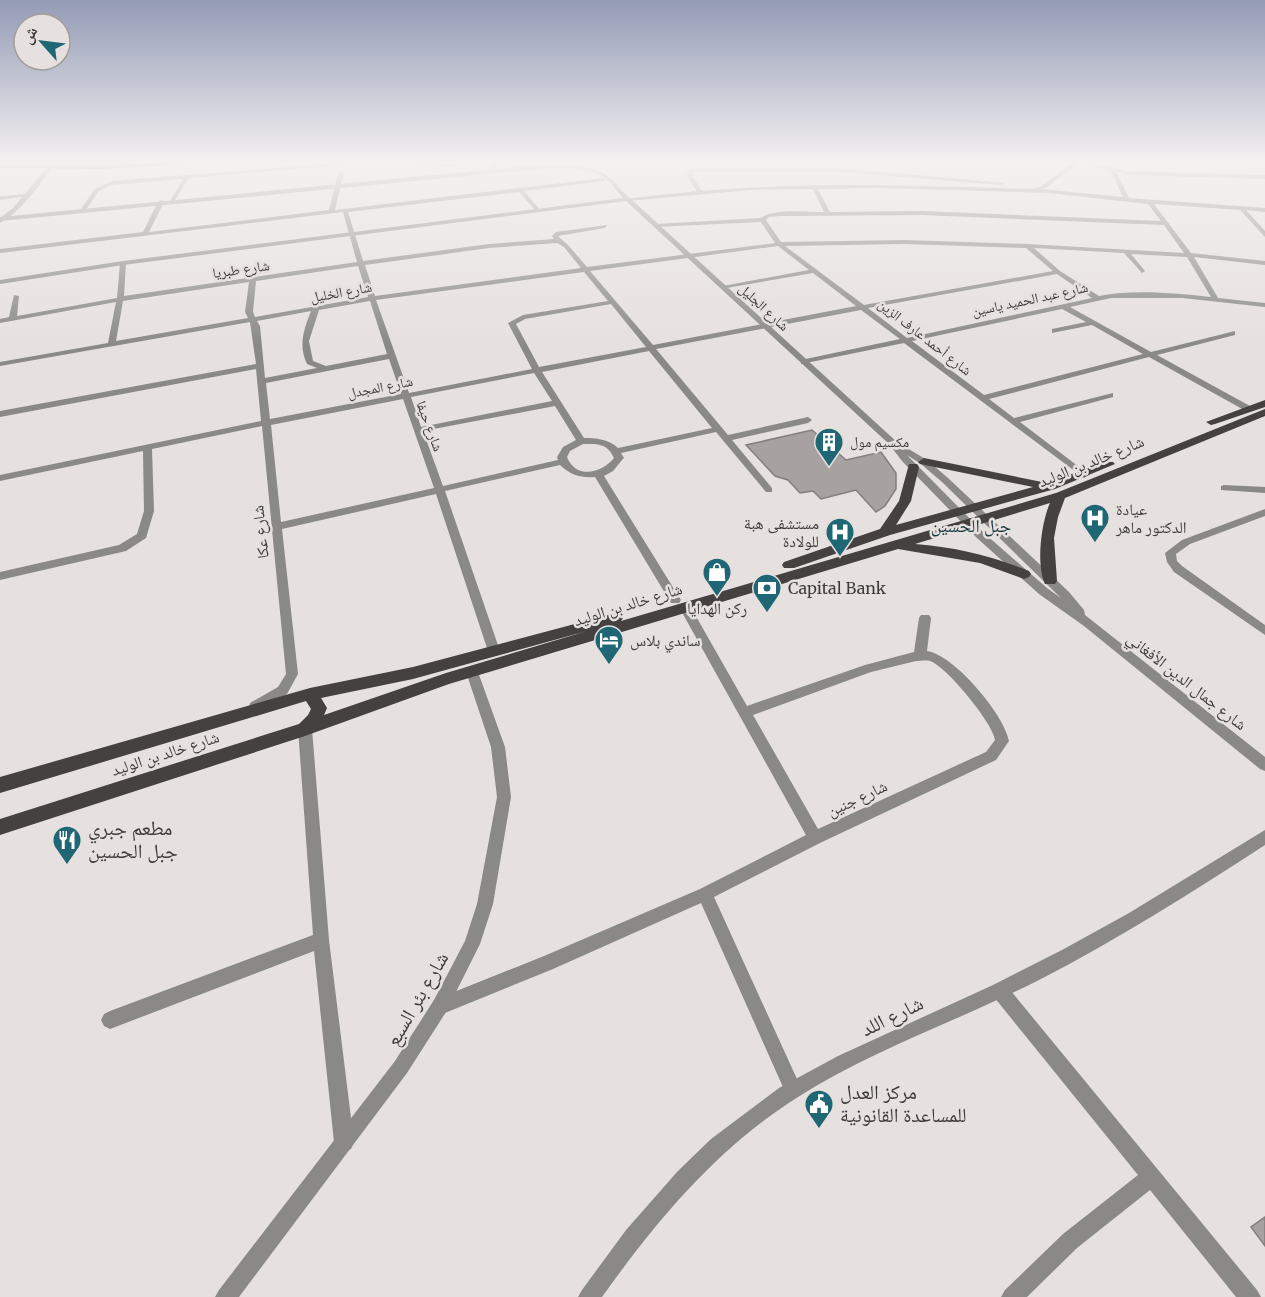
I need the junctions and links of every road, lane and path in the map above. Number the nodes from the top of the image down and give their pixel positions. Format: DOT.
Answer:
graph roads {
  1 [pos="1165,223"];
  2 [pos="150,224"];
  3 [pos="221,224"];
  4 [pos="349,224"];
  5 [pos="428,224"];
  6 [pos="653,224"];
  7 [pos="686,224"];
  8 [pos="769,224"];
  9 [pos="605,226"];
  10 [pos="656,226"];
  11 [pos="146,232"];
  12 [pos="351,233"];
  13 [pos="558,240"];
  14 [pos="779,244"];
  15 [pos="1028,246"];
  16 [pos="0,251"];
  17 [pos="1125,251"];
  18 [pos="1189,255"];
  19 [pos="687,256"];
  20 [pos="123,263"];
  21 [pos="362,263"];
  22 [pos="1265,263"];
  23 [pos="586,270"];
  24 [pos="814,271"];
  25 [pos="1142,271"];
  26 [pos="1058,272"];
  27 [pos="253,279"];
  28 [pos="0,282"];
  29 [pos="723,288"];
  30 [pos="16,296"];
  31 [pos="373,298"];
  32 [pos="1097,298"];
  33 [pos="1215,298"];
  34 [pos="120,299"];
  35 [pos="613,302"];
  36 [pos="1265,305"];
  37 [pos="1063,306"];
  38 [pos="863,307"];
  39 [pos="316,308"];
  40 [pos="13,318"];
  41 [pos="254,319"];
  42 [pos="0,321"];
  43 [pos="1092,322"];
  44 [pos="765,326"];
  45 [pos="1055,331"];
  46 [pos="1232,333"];
  47 [pos="906,339"];
  48 [pos="112,343"];
  49 [pos="653,349"];
  50 [pos="1149,355"];
  51 [pos="390,356"];
  52 [pos="804,362"];
  53 [pos="0,364"];
  54 [pos="260,366"];
  55 [pos="326,368"];
  56 [pos="537,371"];
  57 [pos="262,381"];
  58 [pos="1110,394"];
  59 [pos="405,396"];
  60 [pos="982,398"];
  61 [pos="557,403"];
  62 [pos="1265,403"];
  63 [pos="1246,408"];
  64 [pos="1265,412"];
  65 [pos="0,414"];
  66 [pos="808,420"];
  67 [pos="1013,421"];
  68 [pos="266,423"];
  69 [pos="719,429"];
  70 [pos="417,430"];
  71 [pos="727,438"];
  72 [pos="580,441"];
  73 [pos="147,447"];
  74 [pos="617,451"];
  75 [pos="561,462"];
  76 [pos="919,465"];
  77 [pos="598,474"];
  78 [pos="1084,475"];
  79 [pos="0,478"];
  80 [pos="1224,488"];
  81 [pos="769,489"];
  82 [pos="439,490"];
  83 [pos="1265,490"];
  84 [pos="1055,491"];
  85 [pos="973,507"];
  86 [pos="956,512"];
  87 [pos="1265,513"];
  88 [pos="986,520"];
  89 [pos="969,525"];
  90 [pos="276,527"];
  91 [pos="885,532"];
  92 [pos="894,546"];
  93 [pos="1024,574"];
  94 [pos="0,576"];
  95 [pos="1050,581"];
  96 [pos="680,603"];
  97 [pos="925,618"];
  98 [pos="1088,623"];
  99 [pos="1265,631"];
  100 [pos="494,651"];
  101 [pos="920,655"];
  102 [pos="472,672"];
  103 [pos="310,694"];
  104 [pos="746,712"];
  105 [pos="241,715"];
  106 [pos="306,729"];
  107 [pos="1265,765"];
  108 [pos="0,785"];
  109 [pos="0,827"];
  110 [pos="1265,837"];
  111 [pos="815,838"];
  112 [pos="705,894"];
  113 [pos="321,940"];
  114 [pos="1000,991"];
  115 [pos="440,1006"];
  116 [pos="110,1020"];
  117 [pos="793,1090"];
  118 [pos="344,1142"];
  119 [pos="1152,1176"];
  120 [pos="226,1297"];
  121 [pos="589,1297"];
  122 [pos="1012,1297"];
  123 [pos="1250,1297"];
  1 -- 18 [label="street"];
  2 -- 11 [label="street"];
  3 -- 11 [label="street"];
  4 -- 12 [label="street, شارع حيفا"];
  5 -- 12 [label="street"];
  6 -- 10 [label="street, شارع الجليل"];
  7 -- 10 [label="street"];
  8 -- 14 [label="street, شارع أحمد عارف الزين"];
  9 -- 13 [label="street"];
  10 -- 19 [label="street, شارع الجليل"];
  11 -- 16 [label="street"];
  12 -- 20 [label="street"];
  12 -- 21 [label="street, شارع حيفا"];
  13 -- 21 [label="street, شارع طبريا"];
  13 -- 23 [label="street"];
  14 -- 15 [label="street, شارع الخليل"];
  14 -- 19 [label="street, شارع الخليل"];
  14 -- 24 [label="street, شارع أحمد عارف الزين"];
  15 -- 17 [label="street, شارع الخليل"];
  15 -- 26 [label="street"];
  17 -- 18 [label="street, شارع الخليل"];
  17 -- 25 [label="street"];
  18 -- 22 [label="street, شارع الخليل"];
  18 -- 33 [label="street"];
  19 -- 23 [label="street, شارع الخليل"];
  19 -- 29 [label="street, شارع الجليل"];
  20 -- 28 [label="street"];
  20 -- 34 [label="street"];
  21 -- 27 [label="street, شارع طبريا"];
  21 -- 31 [label="street, شارع حيفا"];
  23 -- 31 [label="street, شارع الخليل"];
  23 -- 35 [label="street"];
  24 -- 29 [label="street"];
  24 -- 38 [label="street, شارع أحمد عارف الزين"];
  26 -- 32 [label="street"];
  26 -- 38 [label="street, شارع المجدل"];
  27 -- 34 [label="street, شارع طبريا"];
  27 -- 41 [label="street, شارع عكا"];
  29 -- 44 [label="street, شارع الجليل"];
  30 -- 40 [label="street"];
  31 -- 39 [label="street, شارع الخليل"];
  31 -- 51 [label="street, شارع حيفا"];
  32 -- 33 [label="street, شارع عبد الحميد ياسين"];
  32 -- 37 [label="street, شارع عبد الحميد ياسين"];
  33 -- 36 [label="street, شارع عبد الحميد ياسين"];
  34 -- 40 [label="street, شارع طبريا"];
  34 -- 48 [label="street"];
  35 -- 49 [label="street"];
  35 -- 56 [label="street"];
  37 -- 43 [label="street"];
  37 -- 47 [label="street, شارع عبد الحميد ياسين"];
  38 -- 44 [label="street, شارع المجدل"];
  38 -- 47 [label="street, شارع أحمد عارف الزين"];
  39 -- 41 [label="street, شارع الخليل"];
  39 -- 55 [label="street"];
  40 -- 42 [label="street, شارع طبريا"];
  41 -- 48 [label="street, شارع الخليل"];
  41 -- 54 [label="street, شارع عكا"];
  43 -- 45 [label="street"];
  43 -- 50 [label="street"];
  44 -- 49 [label="street, شارع المجدل"];
  44 -- 52 [label="street, شارع الجليل"];
  46 -- 50 [label="street"];
  47 -- 52 [label="street, شارع عبد الحميد ياسين"];
  47 -- 60 [label="street, شارع أحمد عارف الزين"];
  48 -- 53 [label="street, شارع الخليل"];
  49 -- 56 [label="street, شارع المجدل"];
  49 -- 69 [label="street"];
  50 -- 60 [label="street"];
  50 -- 63 [label="street"];
  51 -- 55 [label="street"];
  51 -- 59 [label="street, شارع حيفا"];
  52 -- 76 [label="street, شارع الجليل"];
  54 -- 57 [label="street, شارع عكا"];
  54 -- 65 [label="street"];
  55 -- 57 [label="street"];
  56 -- 59 [label="street, شارع المجدل"];
  56 -- 61 [label="street"];
  57 -- 68 [label="street, شارع عكا"];
  58 -- 67 [label="street"];
  59 -- 68 [label="street, شارع المجدل"];
  59 -- 70 [label="street, شارع حيفا"];
  60 -- 67 [label="street, شارع أحمد عارف الزين"];
  61 -- 70 [label="street"];
  61 -- 72 [label="street"];
  62 -- 63 [label="main road, شارع خالد بن الوليد"];
  63 -- 78 [label="main road, شارع خالد بن الوليد"];
  64 -- 84 [label="main road, شارع خالد بن الوليد"];
  66 -- 71 [label="street"];
  67 -- 78 [label="street, شارع أحمد عارف الزين"];
  68 -- 73 [label="street, شارع المجدل"];
  68 -- 90 [label="street, شارع عكا"];
  69 -- 71 [label="street"];
  69 -- 74 [label="street"];
  70 -- 82 [label="street, شارع حيفا"];
  71 -- 81 [label="street"];
  72 -- 74 [label="street"];
  72 -- 75 [label="street"];
  73 -- 79 [label="street, شارع المجدل"];
  73 -- 94 [label="street"];
  74 -- 77 [label="street"];
  75 -- 77 [label="street"];
  75 -- 82 [label="street"];
  76 -- 84 [label="main road"];
  76 -- 85 [label="street, شارع الجليل"];
  76 -- 86 [label="street, شارع الجليل"];
  76 -- 91 [label="main road"];
  77 -- 96 [label="street"];
  78 -- 84 [label="main road, شارع خالد بن الوليد"];
  80 -- 83 [label="street"];
  82 -- 90 [label="street"];
  82 -- 100 [label="street, شارع حيفا"];
  84 -- 85 [label="main road, شارع خالد بن الوليد"];
  84 -- 88 [label="main road, شارع خالد بن الوليد"];
  84 -- 95 [label="main road"];
  85 -- 86 [label="main road, شارع خالد بن الوليد"];
  85 -- 88 [label="street, شارع جمال الدين الأفغاني"];
  86 -- 89 [label="street, شارع جمال الدين الأفغاني"];
  86 -- 91 [label="main road, شارع خالد بن الوليد"];
  87 -- 99 [label="street"];
  88 -- 89 [label="main road, شارع خالد بن الوليد"];
  88 -- 95 [label="street, شارع جمال الدين الأفغاني"];
  89 -- 92 [label="main road, شارع خالد بن الوليد"];
  89 -- 93 [label="street, شارع جمال الدين الأفغاني"];
  90 -- 105 [label="street, شارع عكا"];
  91 -- 96 [label="main road, شارع خالد بن الوليد"];
  92 -- 93 [label="main road"];
  92 -- 96 [label="main road, شارع خالد بن الوليد"];
  93 -- 98 [label="street, شارع جمال الدين الأفغاني"];
  95 -- 98 [label="street, شارع جمال الدين الأفغاني"];
  96 -- 100 [label="main road, شارع خالد بن الوليد"];
  96 -- 102 [label="main road, شارع خالد بن الوليد"];
  96 -- 104 [label="street"];
  97 -- 101 [label="street"];
  98 -- 107 [label="street, شارع جمال الدين الأفغاني"];
  100 -- 103 [label="main road, شارع خالد بن الوليد"];
  101 -- 104 [label="street"];
  101 -- 111 [label="street, شارع جنين"];
  102 -- 106 [label="main road, شارع خالد بن الوليد"];
  102 -- 115 [label="street, شارع بئر السبع"];
  103 -- 105 [label="main road, شارع خالد بن الوليد"];
  103 -- 106 [label="main road"];
  104 -- 111 [label="street"];
  105 -- 108 [label="main road, شارع خالد بن الوليد"];
  106 -- 109 [label="main road, شارع خالد بن الوليد"];
  106 -- 113 [label="street"];
  110 -- 114 [label="street, شارع اللد"];
  111 -- 112 [label="street, شارع جنين"];
  112 -- 115 [label="street, شارع جنين"];
  112 -- 117 [label="street"];
  113 -- 116 [label="street"];
  113 -- 118 [label="street"];
  114 -- 117 [label="street, شارع اللد"];
  114 -- 119 [label="street"];
  115 -- 118 [label="street, شارع بئر السبع"];
  117 -- 121 [label="street, شارع اللد"];
  118 -- 120 [label="street, شارع بئر السبع"];
  119 -- 122 [label="street"];
  119 -- 123 [label="street"];
}
